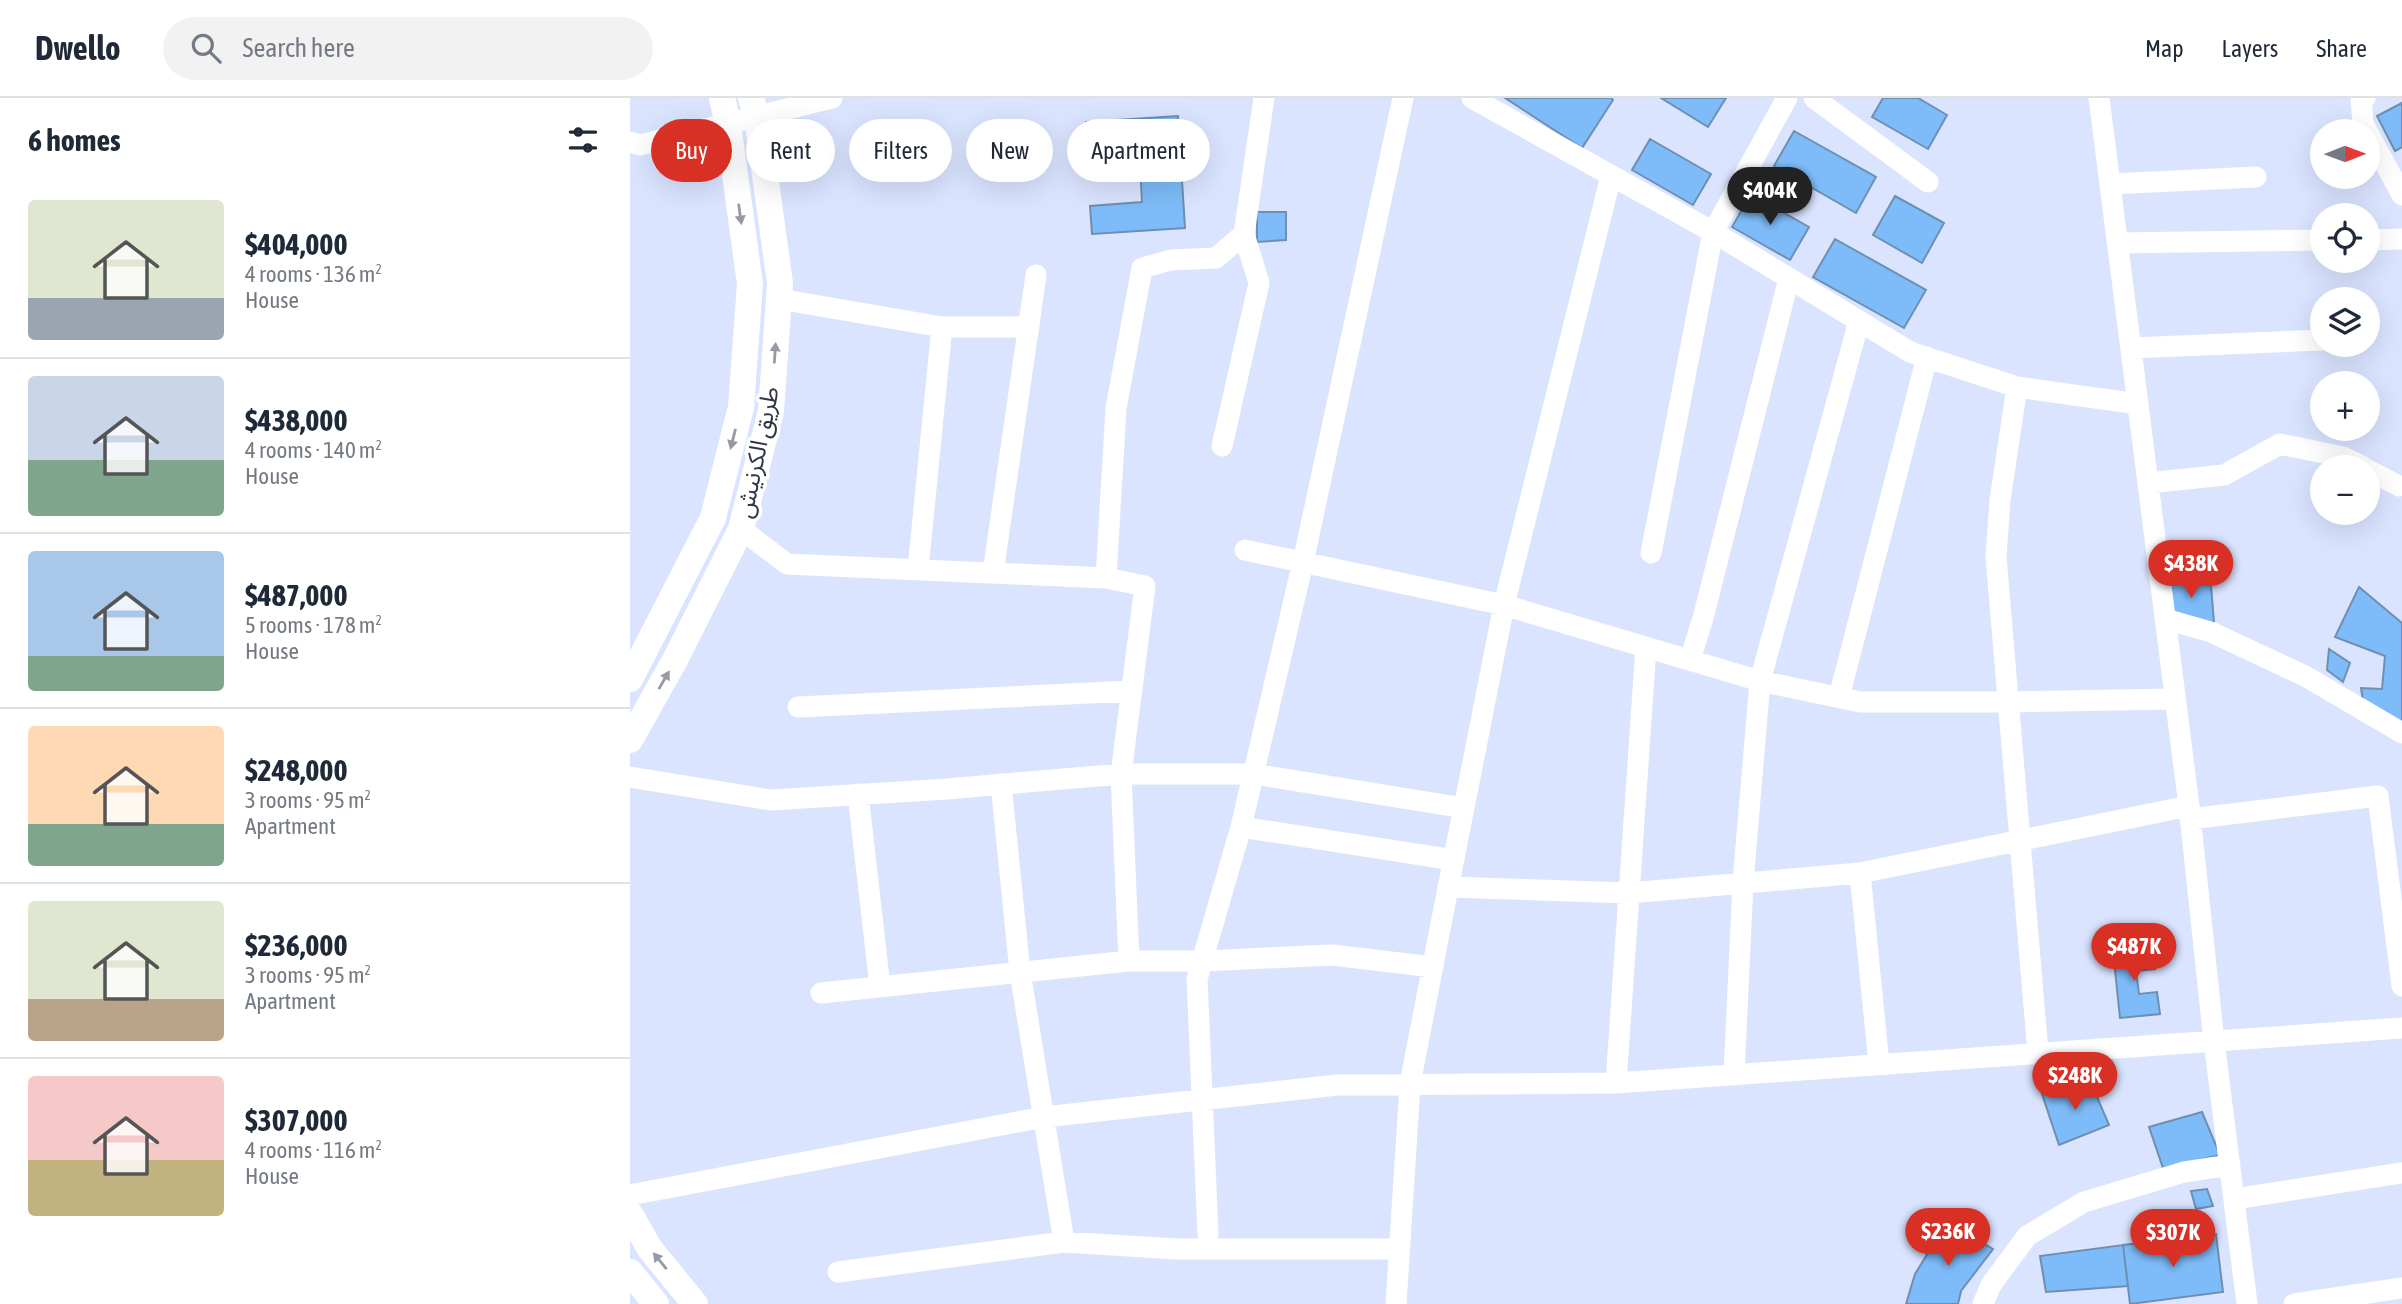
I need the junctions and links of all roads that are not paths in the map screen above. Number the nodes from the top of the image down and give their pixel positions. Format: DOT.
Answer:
graph roads {
  1 [pos="722,98"];
  2 [pos="832,98"];
  3 [pos="1264,98"];
  4 [pos="1404,98"];
  5 [pos="1472,98"];
  6 [pos="1787,98"];
  7 [pos="1814,98"];
  8 [pos="2099,98"];
  9 [pos="2365,98"];
  10 [pos="754,108"];
  11 [pos="727,119"];
  12 [pos="2363,119"];
  13 [pos="732,122"];
  14 [pos="630,142"];
  15 [pos="651,142"];
  16 [pos="732,153"];
  17 [pos="2380,155"];
  18 [pos="1611,176"];
  19 [pos="2256,177"];
  20 [pos="1928,182"];
  21 [pos="2109,184"];
  22 [pos="2402,195"];
  23 [pos="1713,232"];
  24 [pos="1244,234"];
  25 [pos="2402,239"];
  26 [pos="2310,240"];
  27 [pos="2380,240"];
  28 [pos="2117,243"];
  29 [pos="1036,275"];
  30 [pos="1789,278"];
  31 [pos="779,299"];
  32 [pos="1859,321"];
  33 [pos="942,327"];
  34 [pos="1029,327"];
  35 [pos="2310,341"];
  36 [pos="2131,348"];
  37 [pos="1927,357"];
  38 [pos="2017,387"];
  39 [pos="2138,404"];
  40 [pos="1222,446"];
  41 [pos="2333,455"];
  42 [pos="2380,476"];
  43 [pos="2148,483"];
  44 [pos="2399,486"];
  45 [pos="741,529"];
  46 [pos="1245,550"];
  47 [pos="1651,553"];
  48 [pos="1303,562"];
  49 [pos="918,569"];
  50 [pos="993,573"];
  51 [pos="1106,578"];
  52 [pos="1504,605"];
  53 [pos="2165,620"];
  54 [pos="1646,647"];
  55 [pos="1690,660"];
  56 [pos="630,680"];
  57 [pos="1760,681"];
  58 [pos="1132,691"];
  59 [pos="1839,697"];
  60 [pos="2175,699"];
  61 [pos="2008,702"];
  62 [pos="798,707"];
  63 [pos="2402,733"];
  64 [pos="630,740"];
  65 [pos="1121,774"];
  66 [pos="1254,774"];
  67 [pos="630,776"];
  68 [pos="1001,784"];
  69 [pos="858,794"];
  70 [pos="1464,808"];
  71 [pos="2190,813"];
  72 [pos="1241,827"];
  73 [pos="2020,840"];
  74 [pos="1454,860"];
  75 [pos="1860,873"];
  76 [pos="1743,882"];
  77 [pos="1448,887"];
  78 [pos="1629,893"];
  79 [pos="1129,961"];
  80 [pos="1203,961"];
  81 [pos="1433,967"];
  82 [pos="1020,972"];
  83 [pos="2402,986"];
  84 [pos="880,987"];
  85 [pos="821,993"];
  86 [pos="2402,1028"];
  87 [pos="2214,1041"];
  88 [pos="2038,1053"];
  89 [pos="1879,1064"];
  90 [pos="1734,1075"];
  91 [pos="1616,1083"];
  92 [pos="1410,1084"];
  93 [pos="1201,1100"];
  94 [pos="1044,1117"];
  95 [pos="2230,1165"];
  96 [pos="2402,1173"];
  97 [pos="630,1195"];
  98 [pos="2234,1199"];
  99 [pos="630,1214"];
  100 [pos="1208,1234"];
  101 [pos="1064,1242"];
  102 [pos="1399,1249"];
  103 [pos="630,1272"];
  104 [pos="838,1272"];
  105 [pos="2402,1288"];
  106 [pos="656,1304"];
  107 [pos="695,1304"];
  108 [pos="1396,1304"];
  109 [pos="1983,1304"];
  110 [pos="2248,1304"];
  111 [pos="2294,1304"];
  1 -- 11 [label="main road, طريق الكرنيش"];
  2 -- 10 [label="street"];
  3 -- 24 [label="street"];
  4 -- 48 [label="street"];
  5 -- 18 [label="street"];
  6 -- 23 [label="street"];
  7 -- 20 [label="street"];
  8 -- 21 [label="street"];
  9 -- 12 [label="street"];
  10 -- 13 [label="street"];
  10 -- 31 [label="main road, طريق الكرنيش"];
  14 -- 15 [label="street"];
  16 -- 56 [label="main road, طريق الكرنيش, one-way"];
  17 -- 22 [label="street"];
  18 -- 23 [label="street"];
  18 -- 52 [label="street"];
  19 -- 21 [label="street"];
  21 -- 28 [label="street"];
  23 -- 30 [label="street"];
  23 -- 47 [label="street"];
  24 -- 40 [label="street"];
  24 -- 51 [label="street"];
  25 -- 27 [label="street"];
  26 -- 28 [label="street"];
  28 -- 36 [label="street"];
  29 -- 34 [label="street"];
  30 -- 32 [label="street"];
  30 -- 55 [label="street"];
  31 -- 33 [label="street"];
  45 -- 31 [label="main road, طريق الكرنيش, one-way"];
  32 -- 37 [label="street"];
  32 -- 57 [label="street"];
  33 -- 34 [label="street"];
  33 -- 49 [label="street"];
  34 -- 50 [label="street"];
  35 -- 36 [label="street"];
  36 -- 39 [label="street"];
  37 -- 38 [label="street"];
  37 -- 59 [label="street"];
  38 -- 39 [label="street"];
  38 -- 61 [label="street"];
  39 -- 43 [label="street"];
  41 -- 43 [label="street"];
  42 -- 44 [label="street"];
  43 -- 53 [label="street"];
  45 -- 49 [label="street"];
  64 -- 45 [label="main road, طريق الكرنيش, one-way"];
  46 -- 48 [label="street"];
  48 -- 52 [label="street"];
  48 -- 66 [label="street"];
  49 -- 50 [label="street"];
  50 -- 51 [label="street"];
  51 -- 58 [label="street"];
  52 -- 54 [label="street"];
  52 -- 70 [label="street"];
  53 -- 60 [label="street"];
  53 -- 63 [label="street"];
  54 -- 55 [label="street"];
  54 -- 78 [label="street"];
  55 -- 57 [label="street"];
  57 -- 59 [label="street"];
  57 -- 76 [label="street"];
  58 -- 62 [label="street"];
  58 -- 65 [label="street"];
  59 -- 61 [label="street"];
  60 -- 61 [label="street"];
  60 -- 71 [label="street"];
  61 -- 73 [label="street"];
  65 -- 66 [label="street"];
  65 -- 68 [label="street"];
  65 -- 79 [label="street"];
  66 -- 70 [label="street"];
  66 -- 72 [label="street"];
  67 -- 69 [label="street"];
  68 -- 69 [label="street"];
  68 -- 82 [label="street"];
  69 -- 84 [label="street"];
  70 -- 74 [label="street"];
  71 -- 73 [label="street"];
  71 -- 83 [label="street"];
  71 -- 87 [label="street"];
  72 -- 74 [label="street"];
  72 -- 80 [label="street"];
  73 -- 75 [label="street"];
  73 -- 88 [label="street"];
  74 -- 77 [label="street"];
  75 -- 76 [label="street"];
  75 -- 89 [label="street"];
  76 -- 78 [label="street"];
  76 -- 90 [label="street"];
  77 -- 78 [label="street"];
  77 -- 81 [label="street"];
  78 -- 91 [label="street"];
  79 -- 80 [label="street"];
  79 -- 82 [label="street"];
  80 -- 81 [label="street"];
  80 -- 93 [label="street"];
  81 -- 92 [label="street"];
  82 -- 84 [label="street"];
  82 -- 94 [label="street"];
  84 -- 85 [label="street"];
  86 -- 87 [label="street"];
  87 -- 88 [label="street"];
  87 -- 95 [label="street"];
  88 -- 89 [label="street"];
  89 -- 90 [label="street"];
  90 -- 91 [label="street"];
  91 -- 92 [label="street"];
  92 -- 93 [label="street"];
  92 -- 102 [label="street"];
  93 -- 94 [label="street"];
  93 -- 100 [label="street"];
  94 -- 97 [label="street"];
  94 -- 101 [label="street"];
  95 -- 98 [label="street"];
  95 -- 109 [label="street"];
  96 -- 98 [label="street"];
  98 -- 110 [label="street"];
  107 -- 99 [label="main road, one-way"];
  101 -- 102 [label="street"];
  101 -- 104 [label="street"];
  102 -- 108 [label="street"];
  103 -- 106 [label="main road"];
  105 -- 111 [label="street"];
}
